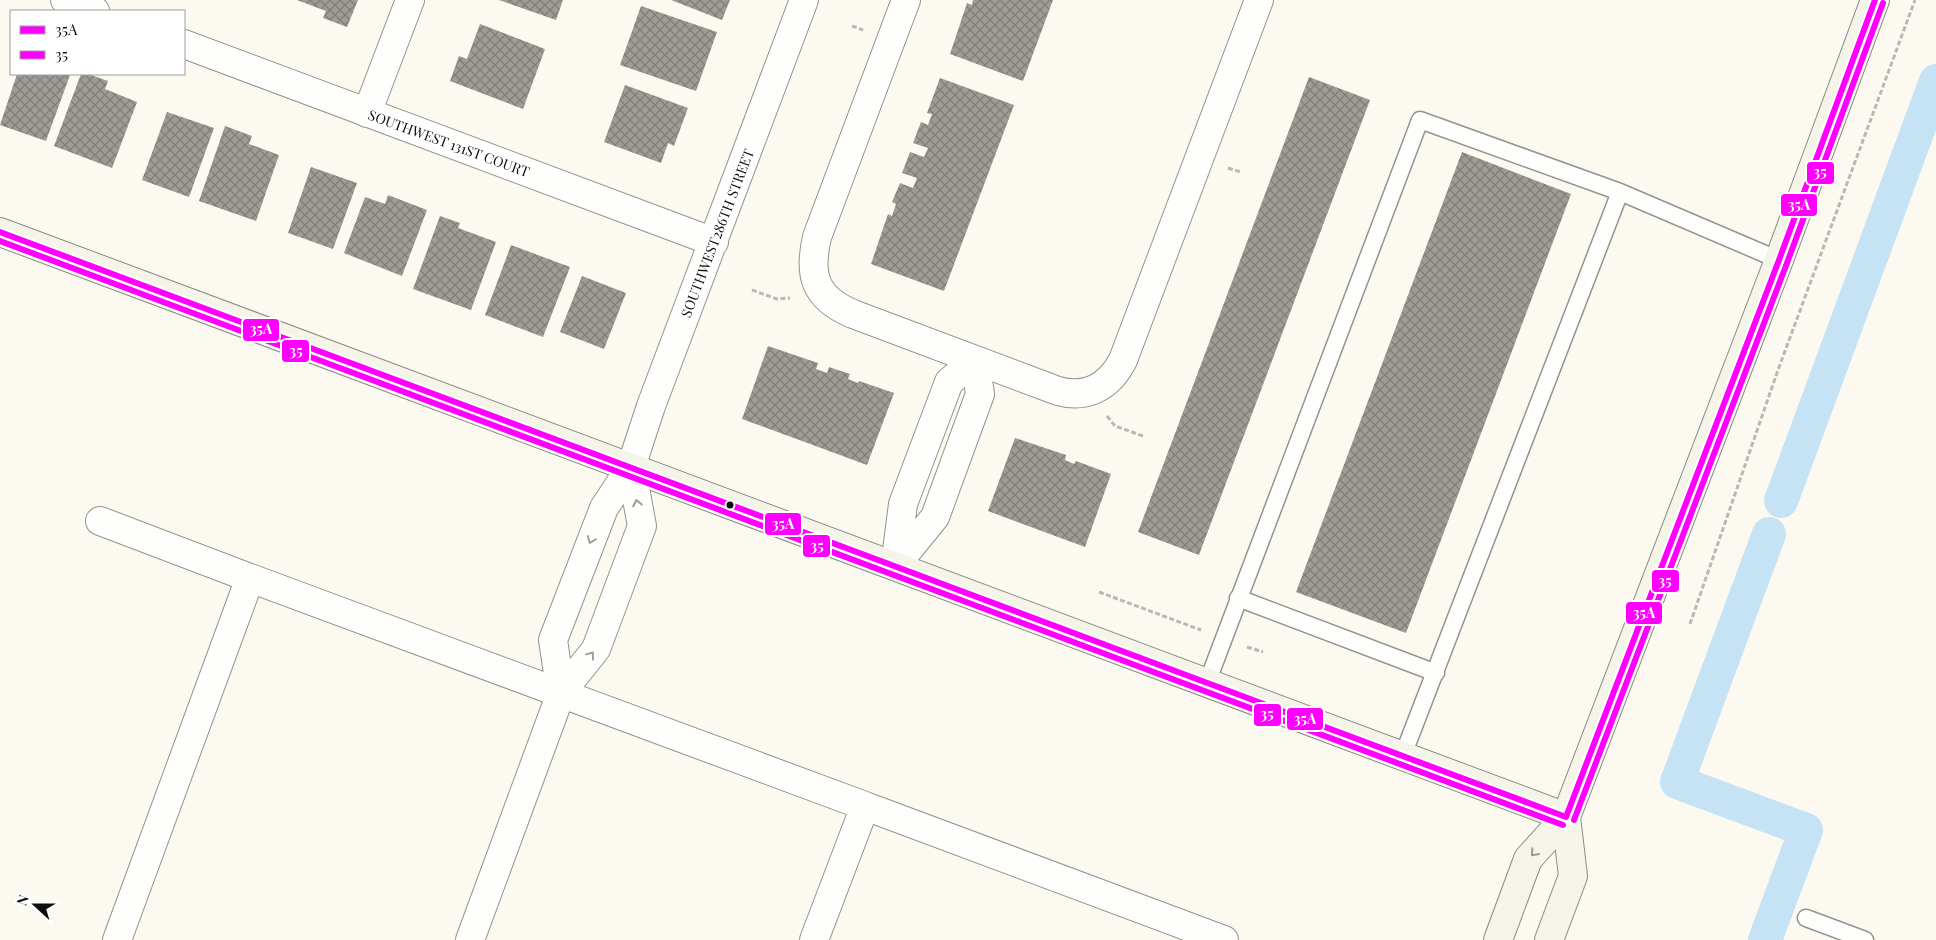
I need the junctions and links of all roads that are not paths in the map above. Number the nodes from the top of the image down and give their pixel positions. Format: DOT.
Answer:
graph roads {
  1 [pos="65,0"];
  2 [pos="410,0"];
  3 [pos="804,0"];
  4 [pos="906,0"];
  5 [pos="1259,0"];
  6 [pos="1875,0"];
  7 [pos="92,10"];
  8 [pos="185,44"];
  9 [pos="367,113"];
  10 [pos="1620,192"];
  11 [pos="0,232"];
  12 [pos="714,242"];
  13 [pos="1779,260"];
  14 [pos="976,360"];
  15 [pos="631,467"];
  16 [pos="100,521"];
  17 [pos="895,566"];
  18 [pos="250,578"];
  19 [pos="1238,598"];
  20 [pos="1436,673"];
  21 [pos="1207,683"];
  22 [pos="561,693"];
  23 [pos="1404,755"];
  24 [pos="865,806"];
  25 [pos="1566,817"];
  26 [pos="1806,918"];
  27 [pos="117,940"];
  28 [pos="470,940"];
  29 [pos="814,940"];
  30 [pos="1224,940"];
  31 [pos="1498,940"];
  32 [pos="1549,940"];
  33 [pos="1865,940"];
  1 -- 7 [label="street"];
  2 -- 9 [label="street"];
  3 -- 12 [label="street, SOUTHWEST286TH STREET"];
  4 -- 14 [label="street"];
  5 -- 14 [label="street"];
  6 -- 13 [label="street"];
  8 -- 9 [label="street, SOUTHWEST 131ST COURT"];
  9 -- 12 [label="street, SOUTHWEST 131ST COURT"];
  10 -- 13 [label="lane"];
  10 -- 19 [label="lane"];
  10 -- 20 [label="lane"];
  11 -- 15 [label="street"];
  12 -- 15 [label="street, SOUTHWEST286TH STREET"];
  13 -- 25 [label="street"];
  14 -- 17 [label="street"];
  15 -- 17 [label="street"];
  15 -- 22 [label="street, SOUTHWEST286TH STREET, one-way"];
  22 -- 15 [label="street, one-way"];
  16 -- 18 [label="street"];
  17 -- 21 [label="street"];
  18 -- 22 [label="street"];
  18 -- 27 [label="street"];
  19 -- 20 [label="lane"];
  19 -- 21 [label="lane"];
  20 -- 23 [label="lane"];
  21 -- 23 [label="street"];
  22 -- 24 [label="street"];
  22 -- 28 [label="street"];
  23 -- 25 [label="street"];
  24 -- 29 [label="street"];
  24 -- 30 [label="street"];
  25 -- 31 [label="street, one-way"];
  25 -- 32 [label="street"];
  26 -- 33 [label="lane"];
}
